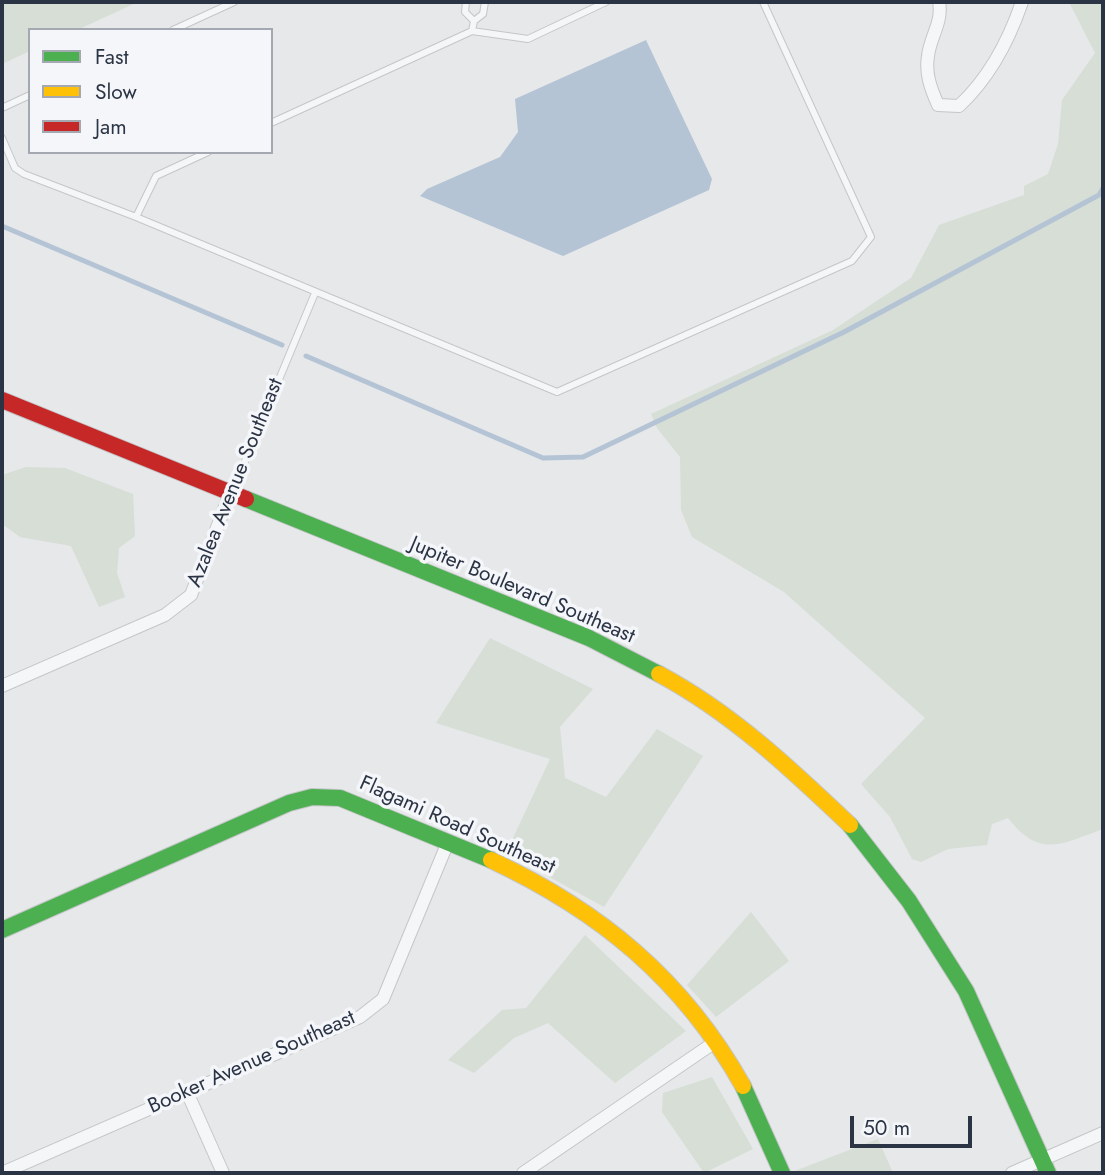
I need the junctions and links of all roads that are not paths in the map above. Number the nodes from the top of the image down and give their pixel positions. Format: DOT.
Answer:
graph roads {
  1 [pos="234,2"];
  2 [pos="466,2"];
  3 [pos="485,2"];
  4 [pos="606,2"];
  5 [pos="763,2"];
  6 [pos="939,2"];
  7 [pos="1023,2"];
  8 [pos="474,21"];
  9 [pos="177,28"];
  10 [pos="472,31"];
  11 [pos="28,96"];
  12 [pos="2,108"];
  13 [pos="273,122"];
  14 [pos="2,138"];
  15 [pos="204,154"];
  16 [pos="136,217"];
  17 [pos="315,293"];
  18 [pos="2,400"];
  19 [pos="230,495"];
  20 [pos="2,686"];
  21 [pos="448,842"];
  22 [pos="2,930"];
  23 [pos="715,1042"];
  24 [pos="187,1091"];
  25 [pos="1103,1133"];
  26 [pos="1045,1167"];
  27 [pos="2,1173"];
  28 [pos="223,1173"];
  29 [pos="523,1173"];
  30 [pos="782,1173"];
  31 [pos="1012,1173"];
  1 -- 9 [label="lane"];
  2 -- 8 [label="lane"];
  3 -- 8 [label="lane"];
  4 -- 10 [label="lane"];
  5 -- 17 [label="lane"];
  6 -- 7 [label="street"];
  8 -- 10 [label="lane"];
  10 -- 13 [label="lane"];
  11 -- 12 [label="lane"];
  14 -- 16 [label="lane"];
  15 -- 16 [label="lane"];
  16 -- 17 [label="lane"];
  17 -- 19 [label="lane, Azalea Avenue Southeast"];
  18 -- 19 [label="street, Jupiter Boulevard Southeast"];
  19 -- 20 [label="street, Azalea Avenue Southeast"];
  19 -- 26 [label="street, Jupiter Boulevard Southeast"];
  21 -- 22 [label="street, Flagami Road Southeast"];
  21 -- 23 [label="street, Flagami Road Southeast"];
  21 -- 24 [label="street, Booker Avenue Southeast"];
  23 -- 29 [label="street"];
  23 -- 30 [label="street, Flagami Road Southeast"];
  24 -- 27 [label="street, Booker Avenue Southeast"];
  24 -- 28 [label="street"];
  25 -- 26 [label="street"];
  26 -- 31 [label="street"];
}
